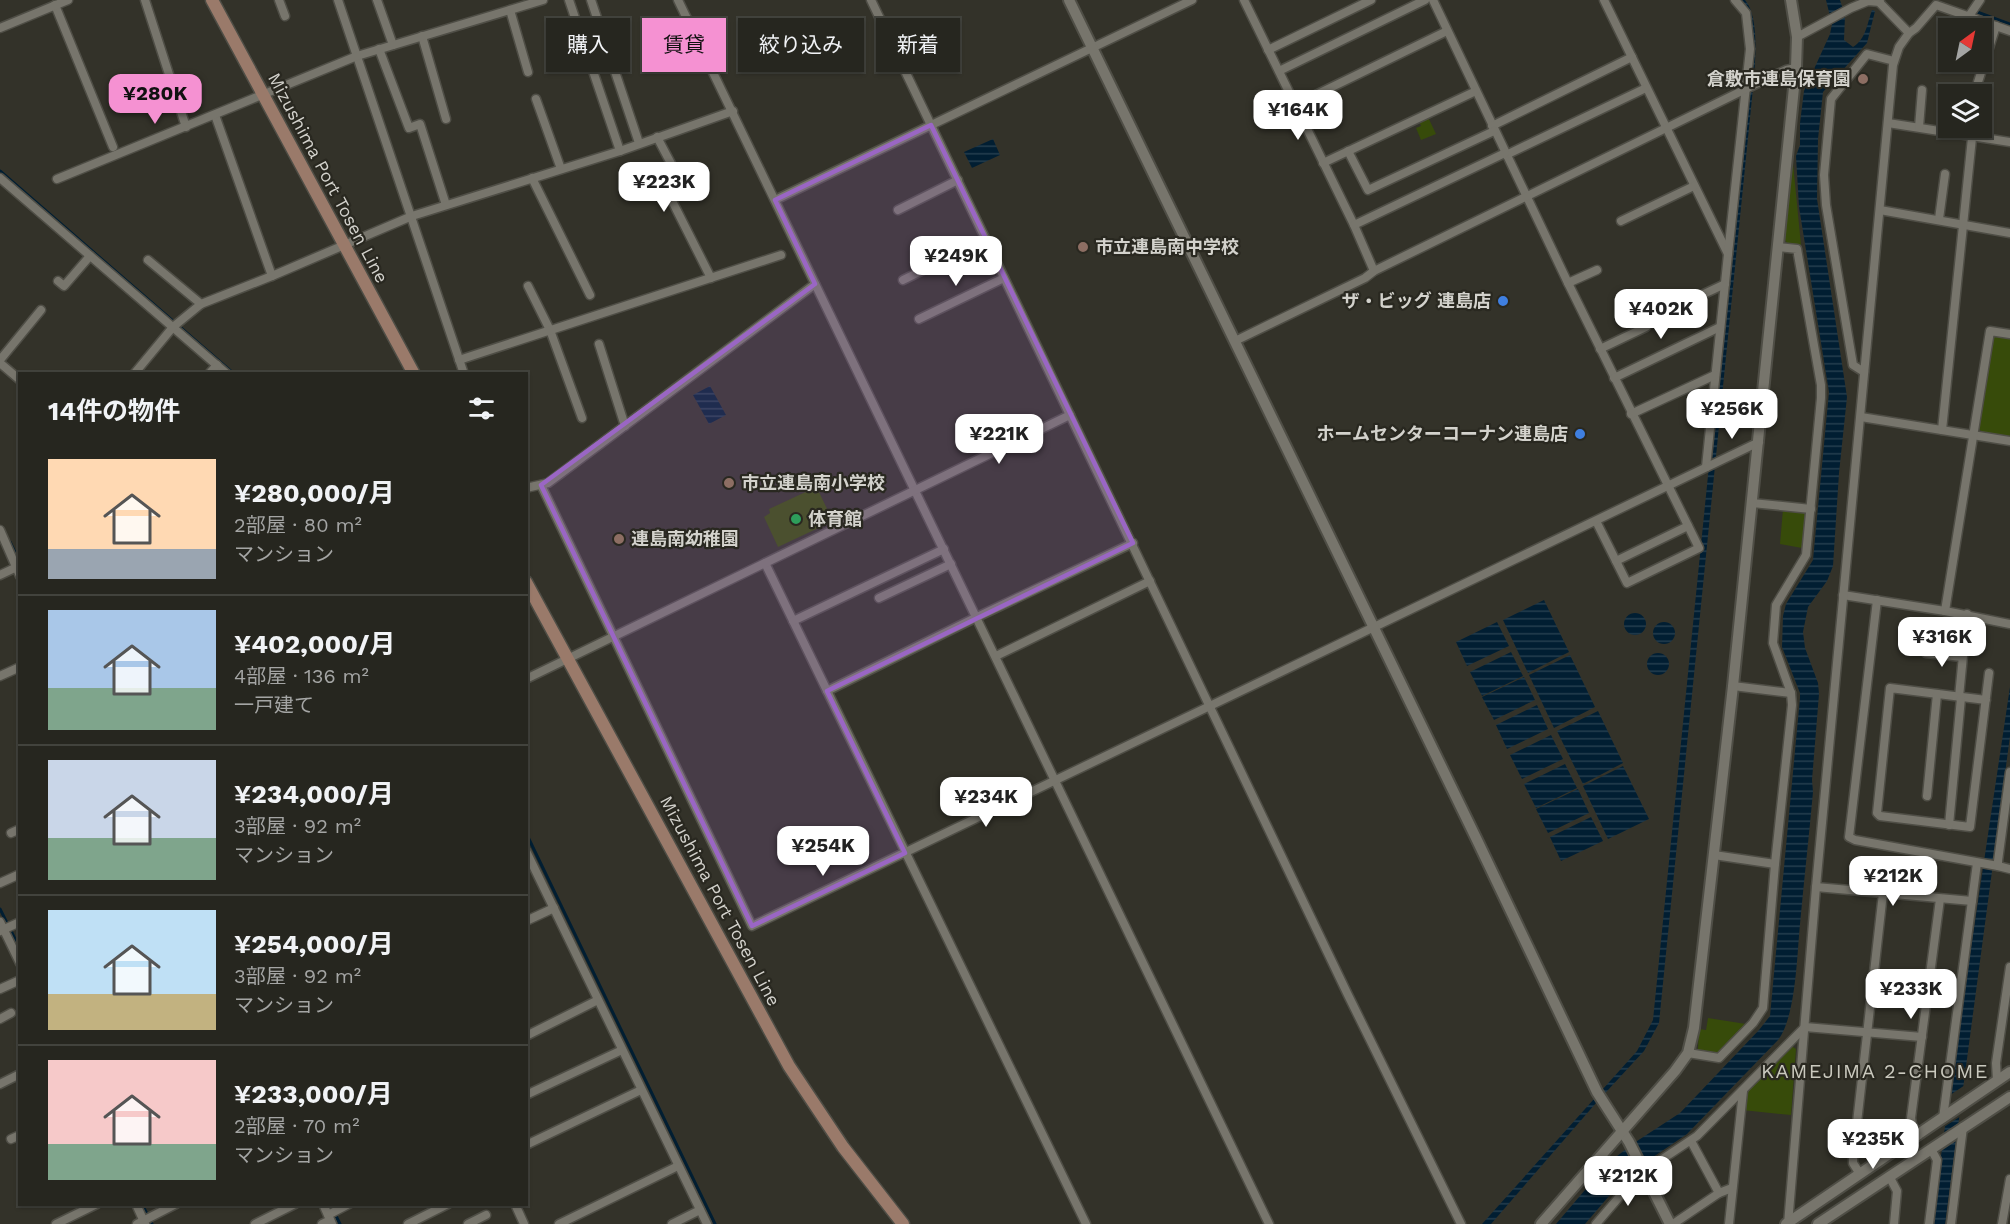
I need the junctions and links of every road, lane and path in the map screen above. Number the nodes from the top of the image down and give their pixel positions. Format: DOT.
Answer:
graph roads {
  1 [pos="68,0"];
  2 [pos="145,0"];
  3 [pos="212,0"];
  4 [pos="279,0"];
  5 [pos="338,0"];
  6 [pos="377,0"];
  7 [pos="543,0"];
  8 [pos="569,0"];
  9 [pos="591,0"];
  10 [pos="678,0"];
  11 [pos="871,0"];
  12 [pos="1069,0"];
  13 [pos="1192,0"];
  14 [pos="1244,0"];
  15 [pos="1371,0"];
  16 [pos="1425,0"];
  17 [pos="1432,0"];
  18 [pos="1604,0"];
  19 [pos="1736,0"];
  20 [pos="1791,0"];
  21 [pos="1980,0"];
  22 [pos="1879,1"];
  23 [pos="1937,2"];
  24 [pos="49,5"];
  25 [pos="510,10"];
  26 [pos="285,16"];
  27 [pos="1969,16"];
  28 [pos="1996,26"];
  29 [pos="0,28"];
  30 [pos="1448,31"];
  31 [pos="2010,31"];
  32 [pos="1910,33"];
  33 [pos="422,36"];
  34 [pos="1797,37"];
  35 [pos="393,45"];
  36 [pos="1093,48"];
  37 [pos="380,49"];
  38 [pos="1268,50"];
  39 [pos="357,56"];
  40 [pos="1632,57"];
  41 [pos="1894,61"];
  42 [pos="1796,68"];
  43 [pos="1279,71"];
  44 [pos="528,72"];
  45 [pos="1978,84"];
  46 [pos="1646,88"];
  47 [pos="1749,88"];
  48 [pos="1922,90"];
  49 [pos="1476,91"];
  50 [pos="263,95"];
  51 [pos="536,99"];
  52 [pos="1295,105"];
  53 [pos="733,111"];
  54 [pos="215,115"];
  55 [pos="446,119"];
  56 [pos="1888,123"];
  57 [pos="931,125"];
  58 [pos="186,127"];
  59 [pos="1919,127"];
  60 [pos="1493,129"];
  61 [pos="1666,129"];
  62 [pos="1938,129"];
  63 [pos="657,137"];
  64 [pos="1992,137"];
  65 [pos="1971,138"];
  66 [pos="2010,142"];
  67 [pos="639,143"];
  68 [pos="113,147"];
  69 [pos="620,151"];
  70 [pos="1348,151"];
  71 [pos="1506,154"];
  72 [pos="1323,163"];
  73 [pos="561,169"];
  74 [pos="1945,174"];
  75 [pos="0,178"];
  76 [pos="532,178"];
  77 [pos="57,179"];
  78 [pos="958,180"];
  79 [pos="1694,186"];
  80 [pos="1526,196"];
  81 [pos="775,200"];
  82 [pos="446,205"];
  83 [pos="898,210"];
  84 [pos="1881,210"];
  85 [pos="412,216"];
  86 [pos="1938,219"];
  87 [pos="1621,221"];
  88 [pos="1354,225"];
  89 [pos="1961,225"];
  90 [pos="2010,233"];
  91 [pos="986,239"];
  92 [pos="343,244"];
  93 [pos="1778,247"];
  94 [pos="781,255"];
  95 [pos="1728,255"];
  96 [pos="90,256"];
  97 [pos="148,260"];
  98 [pos="1597,270"];
  99 [pos="1374,271"];
  100 [pos="272,276"];
  101 [pos="711,278"];
  102 [pos="1004,278"];
  103 [pos="903,280"];
  104 [pos="1568,283"];
  105 [pos="815,284"];
  106 [pos="1725,284"];
  107 [pos="64,286"];
  108 [pos="528,286"];
  109 [pos="590,295"];
  110 [pos="201,304"];
  111 [pos="41,310"];
  112 [pos="1657,316"];
  113 [pos="919,319"];
  114 [pos="176,325"];
  115 [pos="1646,327"];
  116 [pos="1720,327"];
  117 [pos="550,330"];
  118 [pos="2010,334"];
  119 [pos="1234,341"];
  120 [pos="599,344"];
  121 [pos="1600,349"];
  122 [pos="459,360"];
  123 [pos="0,362"];
  124 [pos="217,365"];
  125 [pos="136,372"];
  126 [pos="211,372"];
  127 [pos="225,372"];
  128 [pos="413,372"];
  129 [pos="463,372"];
  130 [pos="1864,372"];
  131 [pos="1715,375"];
  132 [pos="18,378"];
  133 [pos="1614,378"];
  134 [pos="1631,414"];
  135 [pos="1070,415"];
  136 [pos="1861,417"];
  137 [pos="582,418"];
  138 [pos="625,426"];
  139 [pos="1942,430"];
  140 [pos="1974,435"];
  141 [pos="2010,441"];
  142 [pos="1759,442"];
  143 [pos="1711,465"];
  144 [pos="541,485"];
  145 [pos="1667,486"];
  146 [pos="528,488"];
  147 [pos="916,491"];
  148 [pos="1752,503"];
  149 [pos="1811,508"];
  150 [pos="1596,521"];
  151 [pos="1688,526"];
  152 [pos="0,530"];
  153 [pos="1132,543"];
  154 [pos="944,549"];
  155 [pos="1616,561"];
  156 [pos="765,563"];
  157 [pos="951,564"];
  158 [pos="18,569"];
  159 [pos="0,575"];
  160 [pos="1150,580"];
  161 [pos="528,586"];
  162 [pos="1843,595"];
  163 [pos="879,598"];
  164 [pos="1877,600"];
  165 [pos="1945,611"];
  166 [pos="1967,614"];
  167 [pos="977,617"];
  168 [pos="793,621"];
  169 [pos="2010,624"];
  170 [pos="1372,627"];
  171 [pos="612,636"];
  172 [pos="1926,653"];
  173 [pos="996,656"];
  174 [pos="1962,657"];
  175 [pos="568,659"];
  176 [pos="18,667"];
  177 [pos="1989,673"];
  178 [pos="0,676"];
  179 [pos="528,678"];
  180 [pos="1733,686"];
  181 [pos="827,691"];
  182 [pos="1791,693"];
  183 [pos="1937,694"];
  184 [pos="1960,697"];
  185 [pos="1986,700"];
  186 [pos="1210,706"];
  187 [pos="2010,772"];
  188 [pos="1056,780"];
  189 [pos="1927,796"];
  190 [pos="1949,825"];
  191 [pos="905,853"];
  192 [pos="1714,855"];
  193 [pos="1980,863"];
  194 [pos="1775,864"];
  195 [pos="1996,866"];
  196 [pos="530,868"];
  197 [pos="2010,868"];
  198 [pos="18,875"];
  199 [pos="0,883"];
  200 [pos="1816,887"];
  201 [pos="1883,893"];
  202 [pos="1940,898"];
  203 [pos="1972,901"];
  204 [pos="554,908"];
  205 [pos="528,920"];
  206 [pos="7,926"];
  207 [pos="18,957"];
  208 [pos="2010,967"];
  209 [pos="18,981"];
  210 [pos="0,989"];
  211 [pos="598,1000"];
  212 [pos="11,1014"];
  213 [pos="0,1019"];
  214 [pos="1805,1027"];
  215 [pos="1866,1032"];
  216 [pos="528,1035"];
  217 [pos="1922,1037"];
  218 [pos="622,1050"];
  219 [pos="1688,1053"];
  220 [pos="2010,1072"];
  221 [pos="18,1075"];
  222 [pos="1997,1080"];
  223 [pos="0,1084"];
  224 [pos="641,1090"];
  225 [pos="1743,1090"];
  226 [pos="528,1094"];
  227 [pos="2010,1097"];
  228 [pos="1945,1116"];
  229 [pos="1960,1129"];
  230 [pos="1622,1132"];
  231 [pos="18,1136"];
  232 [pos="1918,1136"];
  233 [pos="11,1139"];
  234 [pos="1691,1141"];
  235 [pos="528,1143"];
  236 [pos="1931,1149"];
  237 [pos="678,1166"];
  238 [pos="1642,1170"];
  239 [pos="1860,1174"];
  240 [pos="1889,1176"];
  241 [pos="2010,1179"];
  242 [pos="1732,1188"];
  243 [pos="1719,1193"];
  244 [pos="93,1206"];
  245 [pos="137,1206"];
  246 [pos="172,1206"];
  247 [pos="291,1206"];
  248 [pos="346,1206"];
  249 [pos="444,1206"];
  250 [pos="516,1206"];
  251 [pos="700,1210"];
  252 [pos="486,1215"];
  253 [pos="330,1218"];
  254 [pos="144,1221"];
  255 [pos="1820,1223"];
  256 [pos="56,1224"];
  257 [pos="255,1224"];
  258 [pos="408,1224"];
  259 [pos="468,1224"];
  260 [pos="524,1224"];
  261 [pos="559,1224"];
  262 [pos="672,1224"];
  263 [pos="707,1224"];
  264 [pos="903,1224"];
  265 [pos="1086,1224"];
  266 [pos="1269,1224"];
  267 [pos="1461,1224"];
  268 [pos="1541,1224"];
  269 [pos="1596,1224"];
  270 [pos="1671,1224"];
  271 [pos="1729,1224"];
  272 [pos="1788,1224"];
  273 [pos="1894,1224"];
  274 [pos="1929,1224"];
  275 [pos="1950,1224"];
  276 [pos="2001,1224"];
  1 -- 24 [label="street"];
  2 -- 58 [label="street"];
  3 -- 50 [label="main road, Mizushima Port Tosen Line"];
  4 -- 26 [label="street"];
  5 -- 39 [label="street"];
  6 -- 35 [label="street"];
  7 -- 25 [label="street"];
  8 -- 69 [label="street"];
  9 -- 67 [label="street"];
  10 -- 53 [label="street"];
  11 -- 57 [label="street"];
  12 -- 36 [label="street"];
  13 -- 36 [label="street"];
  14 -- 38 [label="street"];
  15 -- 38 [label="street"];
  16 -- 43 [label="street"];
  17 -- 30 [label="street"];
  18 -- 40 [label="street"];
  19 -- 47 [label="street"];
  20 -- 34 [label="street"];
  21 -- 27 [label="street"];
  22 -- 32 [label="street"];
  22 -- 34 [label="street"];
  23 -- 27 [label="street"];
  23 -- 32 [label="street"];
  24 -- 29 [label="street"];
  24 -- 68 [label="street"];
  25 -- 33 [label="street"];
  25 -- 44 [label="street"];
  27 -- 28 [label="street"];
  28 -- 31 [label="street"];
  28 -- 45 [label="street"];
  30 -- 49 [label="street"];
  30 -- 52 [label="street"];
  32 -- 41 [label="street"];
  33 -- 35 [label="street"];
  33 -- 55 [label="street"];
  34 -- 42 [label="street"];
  35 -- 37 [label="street"];
  36 -- 57 [label="street"];
  36 -- 119 [label="street"];
  37 -- 39 [label="street"];
  37 -- 82 [label="street"];
  38 -- 43 [label="street"];
  39 -- 50 [label="street"];
  39 -- 85 [label="street"];
  40 -- 46 [label="street"];
  40 -- 60 [label="street"];
  41 -- 56 [label="street"];
  41 -- 130 [label="street"];
  42 -- 47 [label="street"];
  42 -- 93 [label="street"];
  43 -- 52 [label="street"];
  46 -- 61 [label="street"];
  46 -- 71 [label="street"];
  47 -- 61 [label="street"];
  47 -- 95 [label="street"];
  48 -- 59 [label="street"];
  49 -- 60 [label="street"];
  49 -- 70 [label="street"];
  50 -- 54 [label="street"];
  50 -- 92 [label="main road, Mizushima Port Tosen Line"];
  51 -- 73 [label="street"];
  52 -- 72 [label="street"];
  53 -- 63 [label="street"];
  53 -- 81 [label="street"];
  54 -- 58 [label="street"];
  54 -- 100 [label="street"];
  56 -- 59 [label="street"];
  56 -- 84 [label="street"];
  57 -- 78 [label="street"];
  57 -- 81 [label="street"];
  58 -- 77 [label="street"];
  59 -- 62 [label="street"];
  60 -- 70 [label="street"];
  60 -- 71 [label="street"];
  61 -- 79 [label="street"];
  61 -- 80 [label="street"];
  63 -- 67 [label="street"];
  63 -- 101 [label="street"];
  64 -- 66 [label="street"];
  65 -- 89 [label="street"];
  67 -- 69 [label="street"];
  69 -- 73 [label="street"];
  70 -- 72 [label="street"];
  71 -- 80 [label="street"];
  71 -- 88 [label="street"];
  72 -- 88 [label="street"];
  73 -- 76 [label="street"];
  74 -- 86 [label="street"];
  75 -- 96 [label="street"];
  76 -- 82 [label="street"];
  76 -- 109 [label="street"];
  78 -- 83 [label="street"];
  78 -- 91 [label="street"];
  79 -- 87 [label="street"];
  79 -- 95 [label="street"];
  80 -- 99 [label="street"];
  80 -- 104 [label="street"];
  81 -- 105 [label="street"];
  82 -- 85 [label="street"];
  84 -- 86 [label="street"];
  84 -- 130 [label="street"];
  85 -- 92 [label="street"];
  85 -- 122 [label="street"];
  86 -- 89 [label="street"];
  88 -- 99 [label="street"];
  89 -- 90 [label="street"];
  89 -- 139 [label="street"];
  91 -- 102 [label="street"];
  91 -- 103 [label="street"];
  92 -- 100 [label="street"];
  92 -- 128 [label="main road, Mizushima Port Tosen Line"];
  93 -- 142 [label="street"];
  93 -- 149 [label="street"];
  94 -- 101 [label="street"];
  95 -- 106 [label="street"];
  96 -- 107 [label="street"];
  96 -- 114 [label="street"];
  97 -- 110 [label="street"];
  98 -- 104 [label="street"];
  99 -- 119 [label="street"];
  100 -- 110 [label="street"];
  101 -- 117 [label="street"];
  102 -- 113 [label="street"];
  102 -- 135 [label="street"];
  104 -- 121 [label="street"];
  105 -- 138 [label="street"];
  105 -- 147 [label="street"];
  106 -- 112 [label="street"];
  106 -- 116 [label="street"];
  108 -- 117 [label="street"];
  110 -- 114 [label="street"];
  111 -- 123 [label="street"];
  114 -- 124 [label="street"];
  114 -- 125 [label="street"];
  115 -- 121 [label="street"];
  116 -- 131 [label="street"];
  116 -- 133 [label="street"];
  117 -- 122 [label="street"];
  117 -- 137 [label="street"];
  118 -- 140 [label="street"];
  119 -- 170 [label="street"];
  120 -- 138 [label="street"];
  121 -- 133 [label="street"];
  122 -- 129 [label="street"];
  123 -- 132 [label="street"];
  124 -- 126 [label="street"];
  124 -- 127 [label="street"];
  130 -- 136 [label="street"];
  131 -- 134 [label="street"];
  131 -- 143 [label="street"];
  133 -- 134 [label="street"];
  134 -- 145 [label="street"];
  135 -- 147 [label="street"];
  135 -- 153 [label="street"];
  136 -- 139 [label="street"];
  136 -- 162 [label="street"];
  138 -- 144 [label="street"];
  139 -- 140 [label="street"];
  140 -- 141 [label="street"];
  140 -- 165 [label="street"];
  142 -- 143 [label="street"];
  142 -- 148 [label="street"];
  143 -- 145 [label="street"];
  144 -- 146 [label="street"];
  144 -- 171 [label="street"];
  145 -- 150 [label="street"];
  145 -- 151 [label="street"];
  147 -- 154 [label="street"];
  147 -- 156 [label="street"];
  148 -- 149 [label="street"];
  148 -- 180 [label="street"];
  149 -- 182 [label="street"];
  150 -- 155 [label="street"];
  150 -- 170 [label="street"];
  151 -- 155 [label="street"];
  151 -- 155 [label="street"];
  152 -- 158 [label="street"];
  153 -- 160 [label="street"];
  153 -- 167 [label="street"];
  154 -- 157 [label="street"];
  154 -- 168 [label="street"];
  156 -- 168 [label="street"];
  156 -- 171 [label="street"];
  157 -- 163 [label="street"];
  157 -- 167 [label="street"];
  158 -- 159 [label="street"];
  160 -- 173 [label="street"];
  160 -- 186 [label="street"];
  161 -- 175 [label="main road, Mizushima Port Tosen Line"];
  162 -- 164 [label="street"];
  162 -- 200 [label="street"];
  164 -- 165 [label="street"];
  164 -- 193 [label="street"];
  165 -- 166 [label="street"];
  166 -- 169 [label="street"];
  166 -- 174 [label="street"];
  167 -- 173 [label="street"];
  167 -- 181 [label="street"];
  168 -- 181 [label="street"];
  170 -- 186 [label="street"];
  170 -- 230 [label="street"];
  171 -- 175 [label="street"];
  171 -- 191 [label="street"];
  172 -- 174 [label="street"];
  173 -- 188 [label="street"];
  174 -- 184 [label="street"];
  175 -- 179 [label="street"];
  175 -- 264 [label="main road, Mizushima Port Tosen Line"];
  176 -- 178 [label="street"];
  177 -- 185 [label="street"];
  180 -- 182 [label="street"];
  180 -- 192 [label="street"];
  181 -- 191 [label="street"];
  182 -- 194 [label="street"];
  183 -- 184 [label="street"];
  183 -- 189 [label="street"];
  183 -- 190 [label="street"];
  184 -- 185 [label="street"];
  184 -- 190 [label="street"];
  185 -- 190 [label="street"];
  186 -- 188 [label="street"];
  186 -- 267 [label="street"];
  187 -- 195 [label="street"];
  188 -- 191 [label="street"];
  188 -- 266 [label="street"];
  191 -- 265 [label="street"];
  192 -- 194 [label="street"];
  192 -- 219 [label="street"];
  193 -- 195 [label="street"];
  193 -- 203 [label="street"];
  194 -- 219 [label="street"];
  195 -- 197 [label="street"];
  196 -- 204 [label="street"];
  198 -- 199 [label="street"];
  200 -- 201 [label="street"];
  200 -- 214 [label="street"];
  201 -- 202 [label="street"];
  201 -- 215 [label="street"];
  202 -- 203 [label="street"];
  202 -- 217 [label="street"];
  203 -- 228 [label="street"];
  204 -- 205 [label="street"];
  204 -- 211 [label="street"];
  206 -- 207 [label="street"];
  208 -- 222 [label="street"];
  209 -- 210 [label="street"];
  211 -- 216 [label="street"];
  211 -- 218 [label="street"];
  212 -- 213 [label="street"];
  214 -- 215 [label="street"];
  214 -- 225 [label="street"];
  214 -- 272 [label="street"];
  215 -- 217 [label="street"];
  215 -- 239 [label="street"];
  217 -- 232 [label="street"];
  218 -- 224 [label="street"];
  218 -- 226 [label="street"];
  219 -- 230 [label="street"];
  220 -- 222 [label="street"];
  221 -- 223 [label="street"];
  222 -- 227 [label="street"];
  222 -- 228 [label="street"];
  224 -- 235 [label="street"];
  224 -- 237 [label="street"];
  225 -- 234 [label="street"];
  225 -- 242 [label="street"];
  227 -- 229 [label="street"];
  228 -- 232 [label="street"];
  229 -- 236 [label="street"];
  229 -- 275 [label="street"];
  230 -- 238 [label="street"];
  230 -- 268 [label="street"];
  231 -- 233 [label="street"];
  232 -- 239 [label="street"];
  234 -- 238 [label="street"];
  234 -- 243 [label="street"];
  236 -- 240 [label="street"];
  236 -- 274 [label="street"];
  237 -- 251 [label="street"];
  237 -- 261 [label="street"];
  238 -- 269 [label="street"];
  238 -- 270 [label="street"];
  239 -- 272 [label="street"];
  240 -- 255 [label="street"];
  240 -- 273 [label="street"];
  241 -- 276 [label="street"];
  242 -- 243 [label="street"];
  242 -- 271 [label="street"];
  243 -- 270 [label="street"];
  244 -- 256 [label="street"];
  245 -- 254 [label="street"];
  246 -- 254 [label="street"];
  247 -- 257 [label="street"];
  248 -- 253 [label="street"];
  249 -- 258 [label="street"];
  250 -- 260 [label="street"];
  251 -- 262 [label="street"];
  251 -- 263 [label="street"];
  252 -- 259 [label="street"];
}
